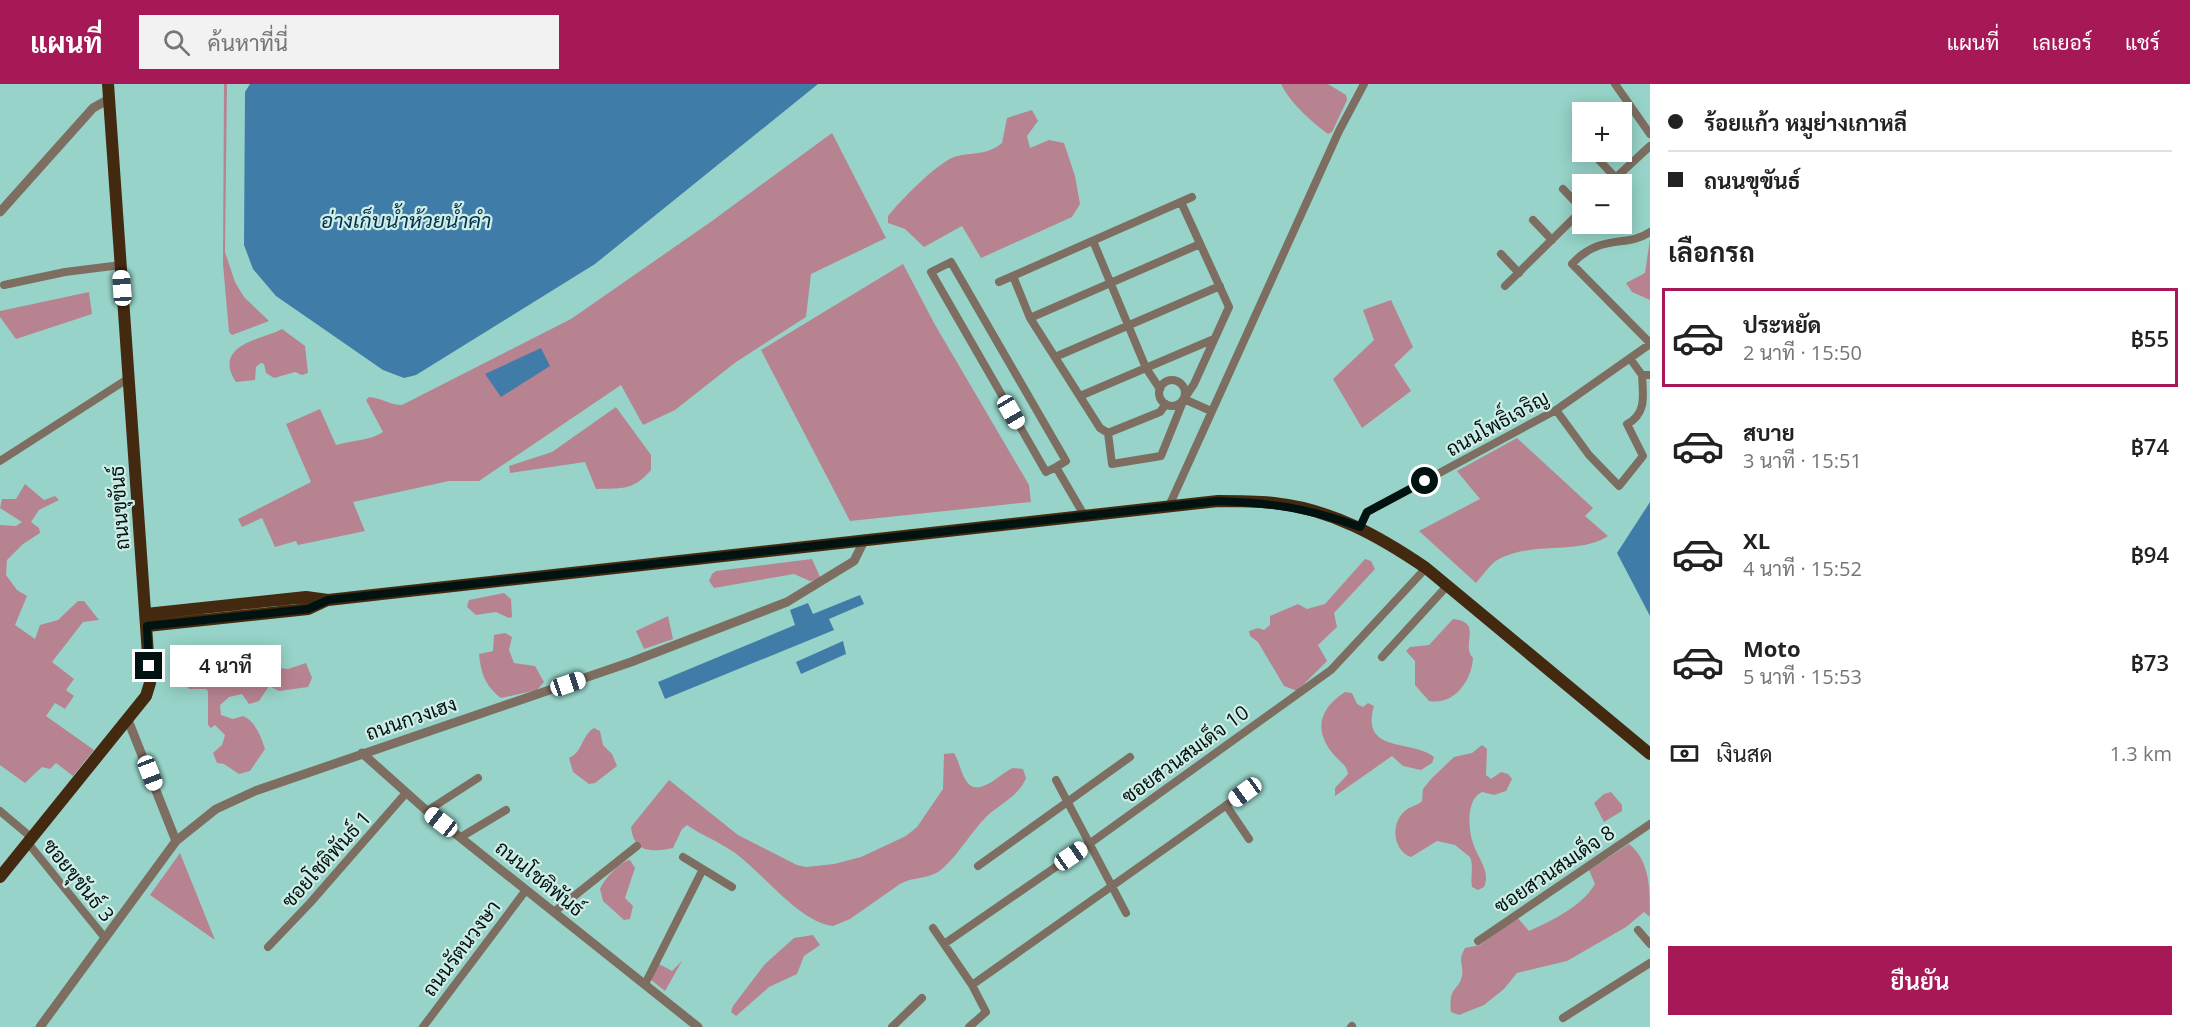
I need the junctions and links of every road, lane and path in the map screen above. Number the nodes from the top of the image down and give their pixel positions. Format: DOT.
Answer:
graph roads {
  1 [pos="108,84"];
  2 [pos="1364,84"];
  3 [pos="1615,84"];
  4 [pos="109,99"];
  5 [pos="1650,134"];
  6 [pos="1650,146"];
  7 [pos="1601,162"];
  8 [pos="1612,174"];
  9 [pos="1620,174"];
  10 [pos="1563,189"];
  11 [pos="1192,197"];
  12 [pos="1572,198"];
  13 [pos="1181,202"];
  14 [pos="0,212"];
  15 [pos="1572,219"];
  16 [pos="1533,220"];
  17 [pos="1650,231"];
  18 [pos="1552,240"];
  19 [pos="1093,241"];
  20 [pos="1200,244"];
  21 [pos="1500,254"];
  22 [pos="121,265"];
  23 [pos="1519,273"];
  24 [pos="1013,276"];
  25 [pos="999,282"];
  26 [pos="1111,283"];
  27 [pos="4,285"];
  28 [pos="1220,286"];
  29 [pos="1505,286"];
  30 [pos="1030,318"];
  31 [pos="1128,325"];
  32 [pos="1214,339"];
  33 [pos="1650,343"];
  34 [pos="1055,357"];
  35 [pos="1631,360"];
  36 [pos="1146,368"];
  37 [pos="1646,375"];
  38 [pos="129,378"];
  39 [pos="1160,389"];
  40 [pos="1080,396"];
  41 [pos="1184,399"];
  42 [pos="1166,404"];
  43 [pos="1211,411"];
  44 [pos="1556,411"];
  45 [pos="1108,433"];
  46 [pos="0,461"];
  47 [pos="1056,466"];
  48 [pos="1168,506"];
  49 [pos="1084,515"];
  50 [pos="1360,527"];
  51 [pos="865,540"];
  52 [pos="1426,568"];
  53 [pos="1447,585"];
  54 [pos="146,620"];
  55 [pos="1382,657"];
  56 [pos="128,720"];
  57 [pos="362,753"];
  58 [pos="1650,754"];
  59 [pos="1130,757"];
  60 [pos="478,778"];
  61 [pos="1056,780"];
  62 [pos="1245,792"];
  63 [pos="406,793"];
  64 [pos="1068,803"];
  65 [pos="1227,805"];
  66 [pos="506,810"];
  67 [pos="0,811"];
  68 [pos="427,811"];
  69 [pos="1650,824"];
  70 [pos="460,837"];
  71 [pos="1248,839"];
  72 [pos="30,840"];
  73 [pos="176,841"];
  74 [pos="1089,844"];
  75 [pos="637,846"];
  76 [pos="683,857"];
  77 [pos="978,866"];
  78 [pos="704,869"];
  79 [pos="0,877"];
  80 [pos="1112,886"];
  81 [pos="732,887"];
  82 [pos="526,890"];
  83 [pos="554,912"];
  84 [pos="1126,913"];
  85 [pos="933,927"];
  86 [pos="1638,930"];
  87 [pos="105,938"];
  88 [pos="1478,941"];
  89 [pos="944,944"];
  90 [pos="1650,944"];
  91 [pos="268,946"];
  92 [pos="1650,963"];
  93 [pos="645,984"];
  94 [pos="972,985"];
  95 [pos="922,999"];
  96 [pos="1563,1017"];
  97 [pos="40,1027"];
  98 [pos="423,1027"];
  99 [pos="698,1027"];
  100 [pos="892,1027"];
  101 [pos="969,1027"];
  1 -- 4 [label="main road, ถนนขุขันธ์"];
  2 -- 43 [label="street"];
  3 -- 5 [label="street"];
  4 -- 14 [label="street"];
  4 -- 22 [label="main road, ถนนขุขันธ์"];
  6 -- 9 [label="street"];
  7 -- 8 [label="street"];
  10 -- 12 [label="street"];
  11 -- 13 [label="street"];
  13 -- 19 [label="street"];
  13 -- 20 [label="street"];
  15 -- 18 [label="street"];
  16 -- 18 [label="street"];
  17 -- 33 [label="street"];
  18 -- 23 [label="street"];
  19 -- 24 [label="street"];
  19 -- 26 [label="street"];
  20 -- 26 [label="street"];
  20 -- 28 [label="street"];
  21 -- 23 [label="street"];
  22 -- 27 [label="street"];
  22 -- 38 [label="main road, ถนนขุขันธ์"];
  23 -- 29 [label="street"];
  24 -- 25 [label="street"];
  24 -- 30 [label="street"];
  26 -- 30 [label="street"];
  26 -- 31 [label="street"];
  28 -- 31 [label="street"];
  28 -- 32 [label="street"];
  30 -- 34 [label="street"];
  31 -- 34 [label="street"];
  31 -- 36 [label="street"];
  32 -- 36 [label="street"];
  32 -- 41 [label="street"];
  33 -- 35 [label="street, ถนนโพธิ์เจริญ"];
  34 -- 40 [label="street"];
  35 -- 37 [label="street"];
  35 -- 44 [label="street, ถนนโพธิ์เจริญ"];
  36 -- 39 [label="street"];
  36 -- 40 [label="street"];
  37 -- 44 [label="street"];
  38 -- 46 [label="street"];
  38 -- 54 [label="main road, ถนนขุขันธ์"];
  39 -- 41 [label="street"];
  39 -- 42 [label="street"];
  40 -- 45 [label="street"];
  41 -- 42 [label="street"];
  41 -- 43 [label="street"];
  41 -- 45 [label="street"];
  42 -- 45 [label="street"];
  43 -- 48 [label="street"];
  44 -- 50 [label="street, ถนนโพธิ์เจริญ"];
  47 -- 47 [label="street"];
  47 -- 49 [label="street"];
  48 -- 49 [label="main road"];
  48 -- 50 [label="main road"];
  49 -- 51 [label="main road"];
  50 -- 52 [label="main road"];
  51 -- 54 [label="main road"];
  51 -- 57 [label="street, ถนนกวงเฮง"];
  52 -- 53 [label="main road"];
  52 -- 74 [label="street, ซอยสวนสมเด็จ 10"];
  53 -- 55 [label="street"];
  53 -- 58 [label="main road"];
  54 -- 56 [label="main road, ถนนขุขันธ์"];
  56 -- 72 [label="main road, ถนนขุขันธ์"];
  56 -- 73 [label="street"];
  57 -- 63 [label="street, ถนนโชติพันธ์"];
  57 -- 73 [label="street, ถนนกวงเฮง"];
  59 -- 64 [label="street"];
  60 -- 68 [label="street"];
  61 -- 64 [label="street"];
  62 -- 65 [label="street"];
  63 -- 68 [label="street, ถนนโชติพันธ์"];
  63 -- 91 [label="street, ซอยโชติพันธ์ 1"];
  64 -- 74 [label="street"];
  64 -- 77 [label="street"];
  65 -- 71 [label="street"];
  65 -- 80 [label="street"];
  66 -- 70 [label="street"];
  67 -- 72 [label="street, ซอยขุขันธ์ 3"];
  68 -- 70 [label="street, ถนนโชติพันธ์"];
  69 -- 88 [label="street, ซอยสวนสมเด็จ 8"];
  70 -- 82 [label="street, ถนนโชติพันธ์"];
  72 -- 79 [label="main road, ถนนขุขันธ์"];
  72 -- 87 [label="street, ซอยขุขันธ์ 3"];
  73 -- 87 [label="street, ถนนกวงเฮง"];
  74 -- 80 [label="street"];
  74 -- 89 [label="street, ซอยสวนสมเด็จ 10"];
  75 -- 83 [label="street"];
  76 -- 78 [label="street"];
  78 -- 81 [label="street"];
  78 -- 93 [label="street"];
  80 -- 84 [label="street"];
  80 -- 94 [label="street"];
  82 -- 83 [label="street, ถนนโชติพันธ์"];
  82 -- 98 [label="street, ถนนรัตนวงษา"];
  83 -- 93 [label="street, ถนนโชติพันธ์"];
  85 -- 89 [label="street"];
  86 -- 90 [label="street"];
  87 -- 97 [label="street, ถนนกวงเฮง"];
  89 -- 94 [label="street"];
  92 -- 96 [label="street"];
  93 -- 99 [label="street, ถนนโชติพันธ์"];
  94 -- 101 [label="street"];
  95 -- 100 [label="street"];
}
